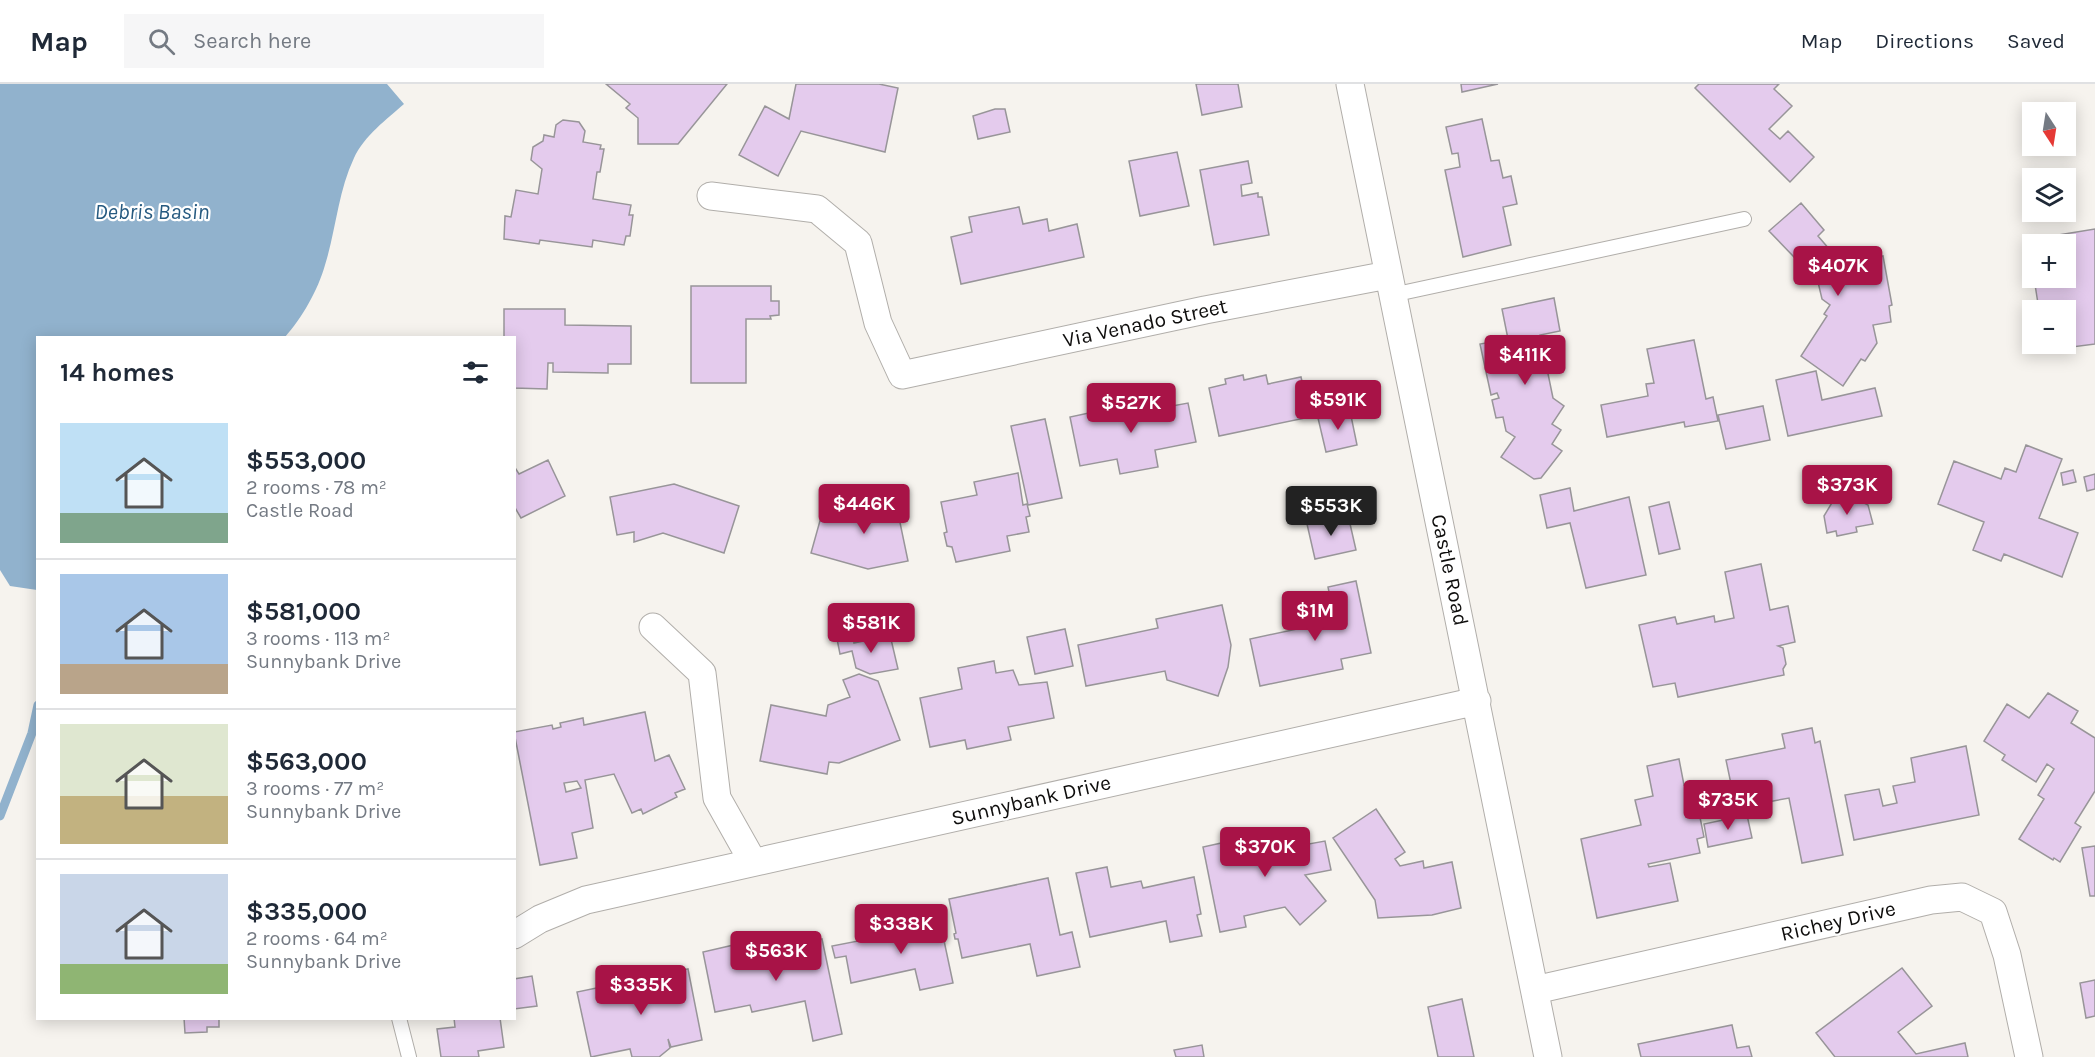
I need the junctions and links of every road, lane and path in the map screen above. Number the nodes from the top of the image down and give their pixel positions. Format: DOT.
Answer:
graph roads {
  1 [pos="1350,84"];
  2 [pos="711,196"];
  3 [pos="1744,219"];
  4 [pos="1390,285"];
  5 [pos="653,627"];
  6 [pos="1477,701"];
  7 [pos="753,862"];
  8 [pos="516,934"];
  9 [pos="1534,990"];
  10 [pos="400,1020"];
  11 [pos="409,1057"];
  12 [pos="1548,1057"];
  13 [pos="2029,1057"];
  1 -- 4 [label="street, Castle Road"];
  2 -- 4 [label="street, Via Venado Street"];
  3 -- 4 [label="lane"];
  4 -- 6 [label="street, Castle Road"];
  5 -- 7 [label="street"];
  6 -- 7 [label="street, Sunnybank Drive"];
  6 -- 9 [label="street, Castle Road"];
  7 -- 8 [label="street, Sunnybank Drive"];
  9 -- 12 [label="street, Castle Road"];
  9 -- 13 [label="street, Richey Drive"];
  10 -- 11 [label="lane"];
}
